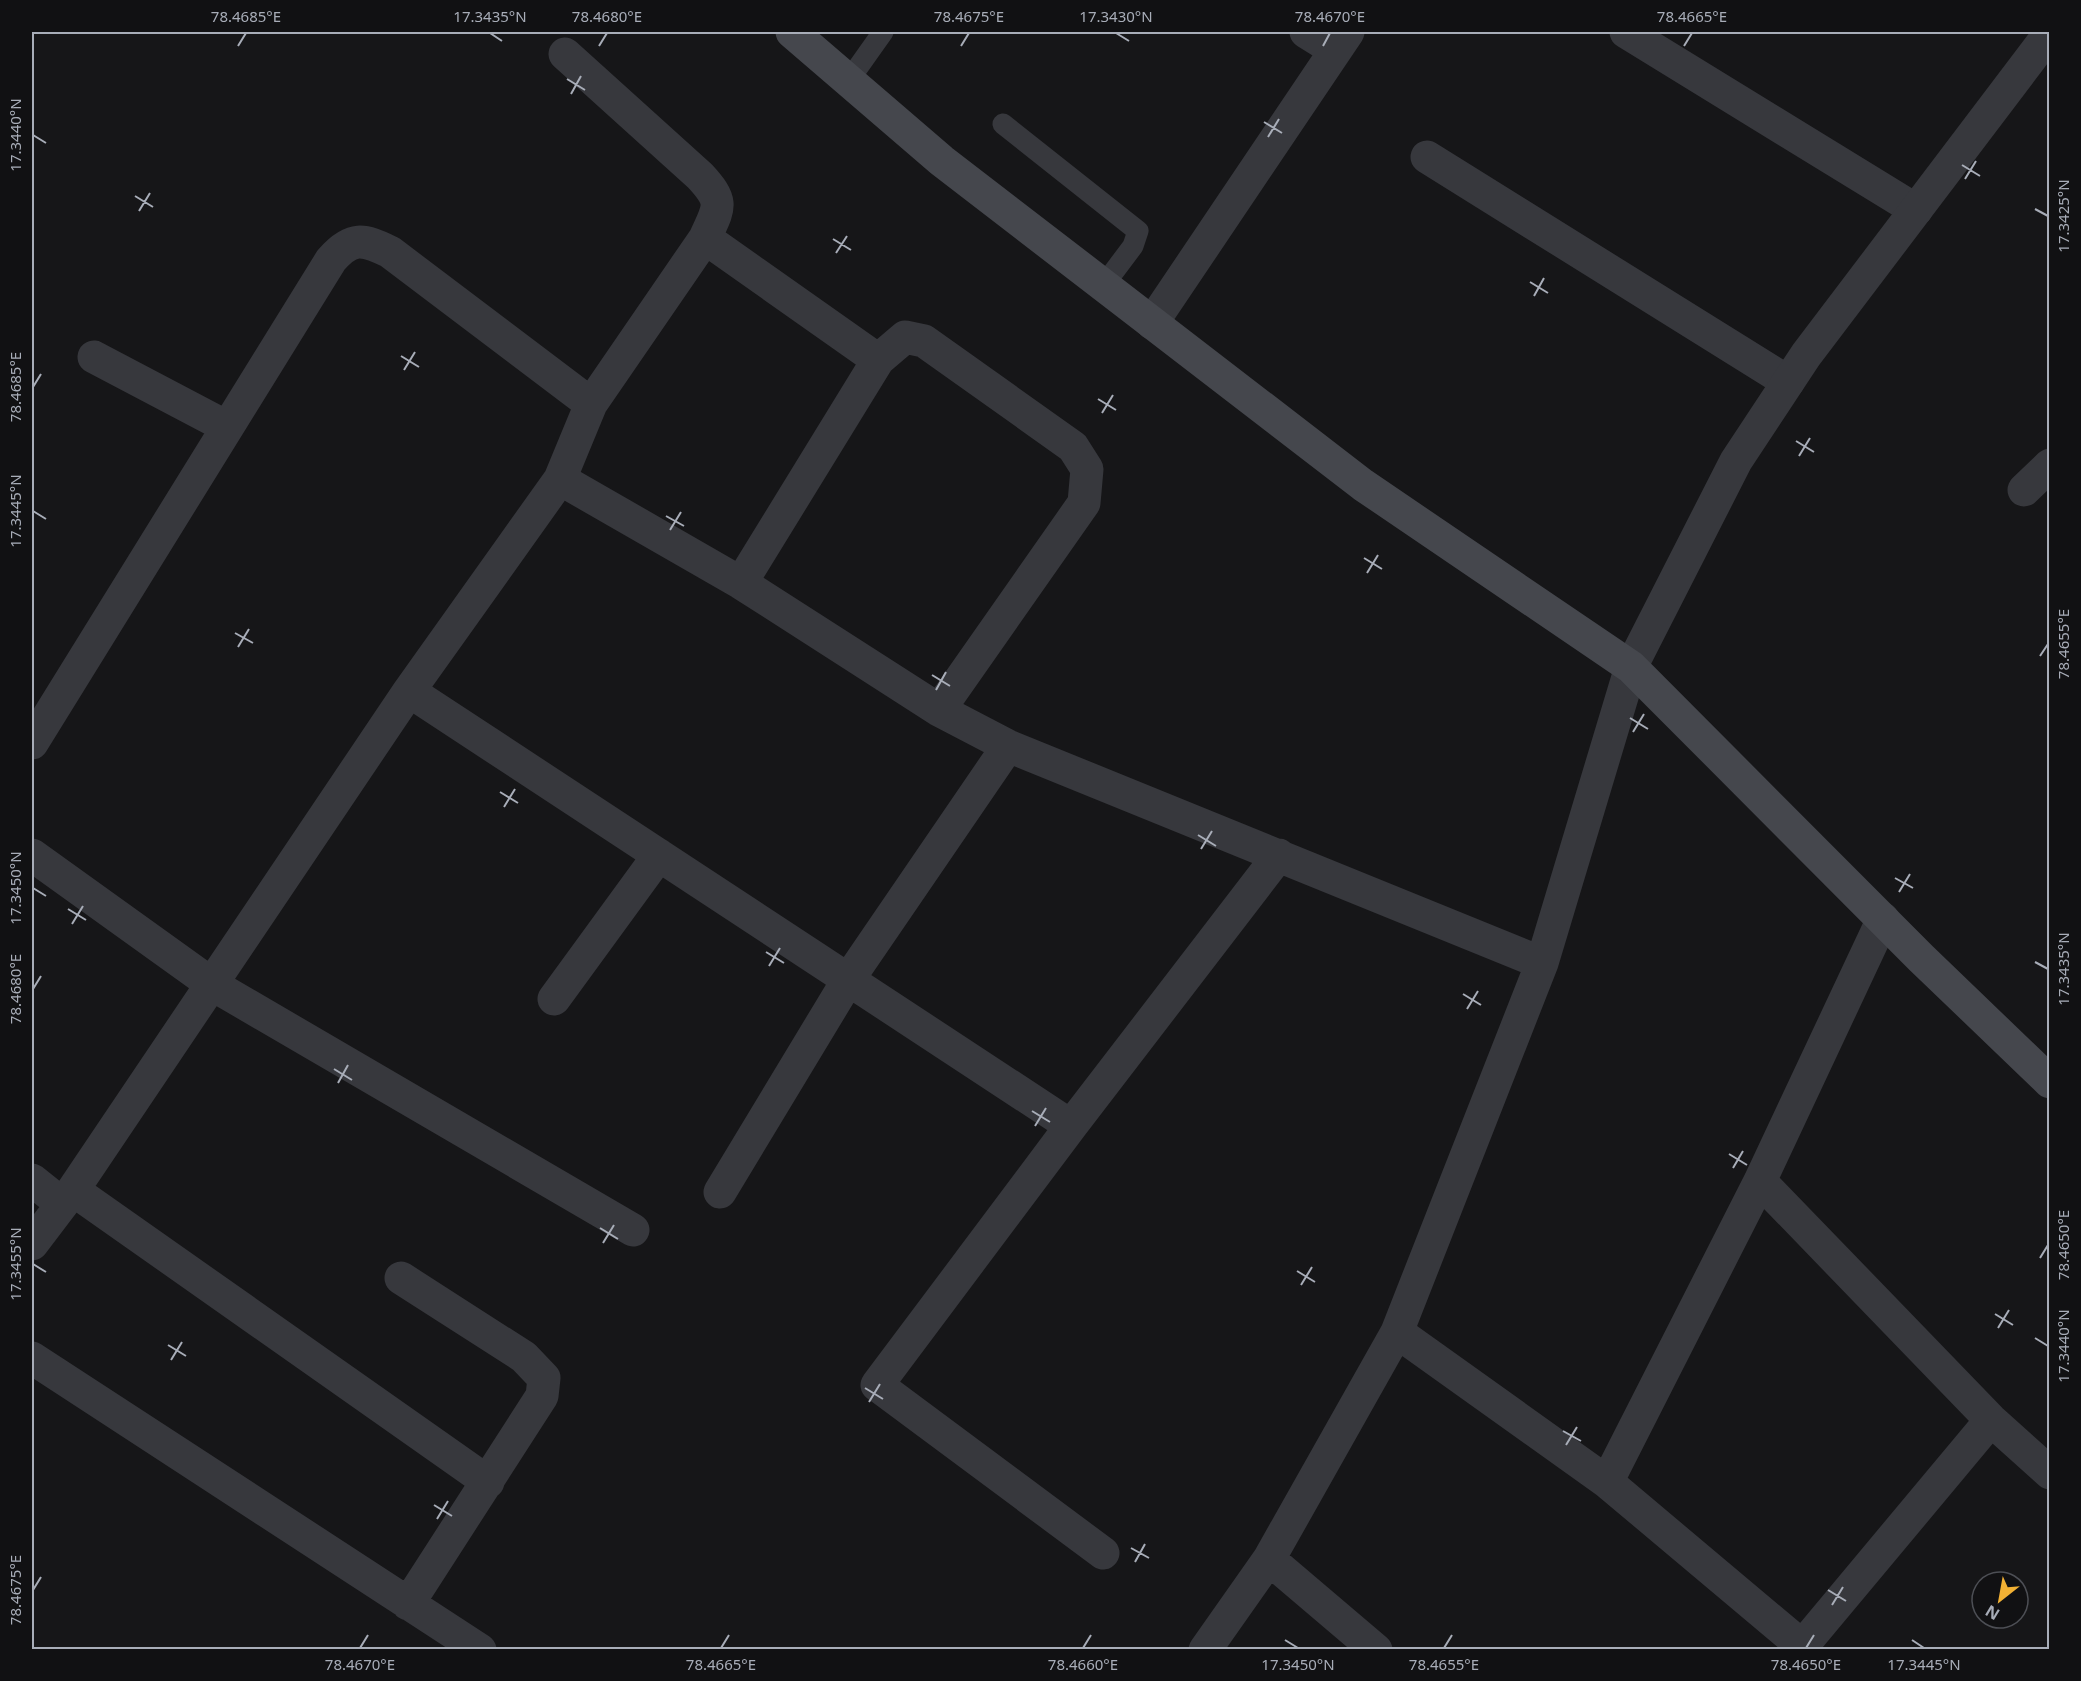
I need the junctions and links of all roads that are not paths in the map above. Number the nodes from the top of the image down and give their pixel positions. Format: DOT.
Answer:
graph roads {
  1 [pos="792,32"];
  2 [pos="884,32"];
  3 [pos="1306,32"];
  4 [pos="1626,32"];
  5 [pos="2049,33"];
  6 [pos="1342,41"];
  7 [pos="565,54"];
  8 [pos="849,80"];
  9 [pos="1002,124"];
  10 [pos="1427,157"];
  11 [pos="1916,210"];
  12 [pos="705,238"];
  13 [pos="1103,286"];
  14 [pos="1152,323"];
  15 [pos="94,357"];
  16 [pos="878,360"];
  17 [pos="1788,382"];
  18 [pos="591,404"];
  19 [pos="227,427"];
  20 [pos="2049,465"];
  21 [pos="560,479"];
  22 [pos="2024,490"];
  23 [pos="741,583"];
  24 [pos="1631,667"];
  25 [pos="409,691"];
  26 [pos="939,710"];
  27 [pos="32,743"];
  28 [pos="1008,746"];
  29 [pos="32,855"];
  30 [pos="659,855"];
  31 [pos="1279,855"];
  32 [pos="1883,919"];
  33 [pos="1542,963"];
  34 [pos="849,980"];
  35 [pos="213,985"];
  36 [pos="554,999"];
  37 [pos="2049,1082"];
  38 [pos="1071,1126"];
  39 [pos="32,1180"];
  40 [pos="1760,1181"];
  41 [pos="720,1192"];
  42 [pos="67,1197"];
  43 [pos="633,1230"];
  44 [pos="32,1244"];
  45 [pos="401,1278"];
  46 [pos="1397,1332"];
  47 [pos="32,1358"];
  48 [pos="1991,1420"];
  49 [pos="2049,1473"];
  50 [pos="488,1482"];
  51 [pos="1607,1482"];
  52 [pos="1103,1553"];
  53 [pos="1269,1559"];
  54 [pos="408,1604"];
  55 [pos="1801,1648"];
  56 [pos="480,1650"];
  57 [pos="1205,1650"];
  58 [pos="1376,1650"];
  1 -- 8 [label="main road"];
  2 -- 8 [label="lane"];
  3 -- 6 [label="street"];
  4 -- 11 [label="street"];
  5 -- 11 [label="street"];
  6 -- 14 [label="street"];
  7 -- 12 [label="street"];
  8 -- 13 [label="main road"];
  9 -- 13 [label="lane"];
  10 -- 17 [label="street"];
  11 -- 17 [label="street"];
  12 -- 16 [label="street"];
  12 -- 18 [label="street"];
  13 -- 14 [label="main road"];
  14 -- 24 [label="main road"];
  15 -- 19 [label="street"];
  16 -- 23 [label="street"];
  16 -- 26 [label="street"];
  17 -- 24 [label="street"];
  18 -- 19 [label="street"];
  18 -- 21 [label="street"];
  19 -- 27 [label="street"];
  20 -- 22 [label="street"];
  21 -- 23 [label="street"];
  21 -- 25 [label="street"];
  23 -- 26 [label="street"];
  24 -- 32 [label="main road"];
  24 -- 33 [label="street"];
  25 -- 30 [label="street"];
  25 -- 35 [label="street"];
  26 -- 28 [label="street"];
  28 -- 31 [label="street"];
  28 -- 34 [label="street"];
  29 -- 35 [label="street"];
  30 -- 34 [label="street"];
  30 -- 36 [label="street"];
  31 -- 33 [label="street"];
  31 -- 38 [label="street"];
  32 -- 37 [label="main road"];
  32 -- 40 [label="street"];
  33 -- 46 [label="street"];
  34 -- 38 [label="street"];
  34 -- 41 [label="street"];
  35 -- 42 [label="street"];
  35 -- 43 [label="street"];
  38 -- 52 [label="street"];
  39 -- 42 [label="street"];
  40 -- 48 [label="street"];
  40 -- 51 [label="street"];
  42 -- 44 [label="street"];
  42 -- 50 [label="street"];
  45 -- 50 [label="street"];
  46 -- 51 [label="street"];
  46 -- 53 [label="street"];
  47 -- 54 [label="street"];
  48 -- 49 [label="street"];
  48 -- 55 [label="street"];
  50 -- 54 [label="street"];
  51 -- 55 [label="street"];
  53 -- 57 [label="street"];
  53 -- 58 [label="street"];
  54 -- 56 [label="street"];
}
